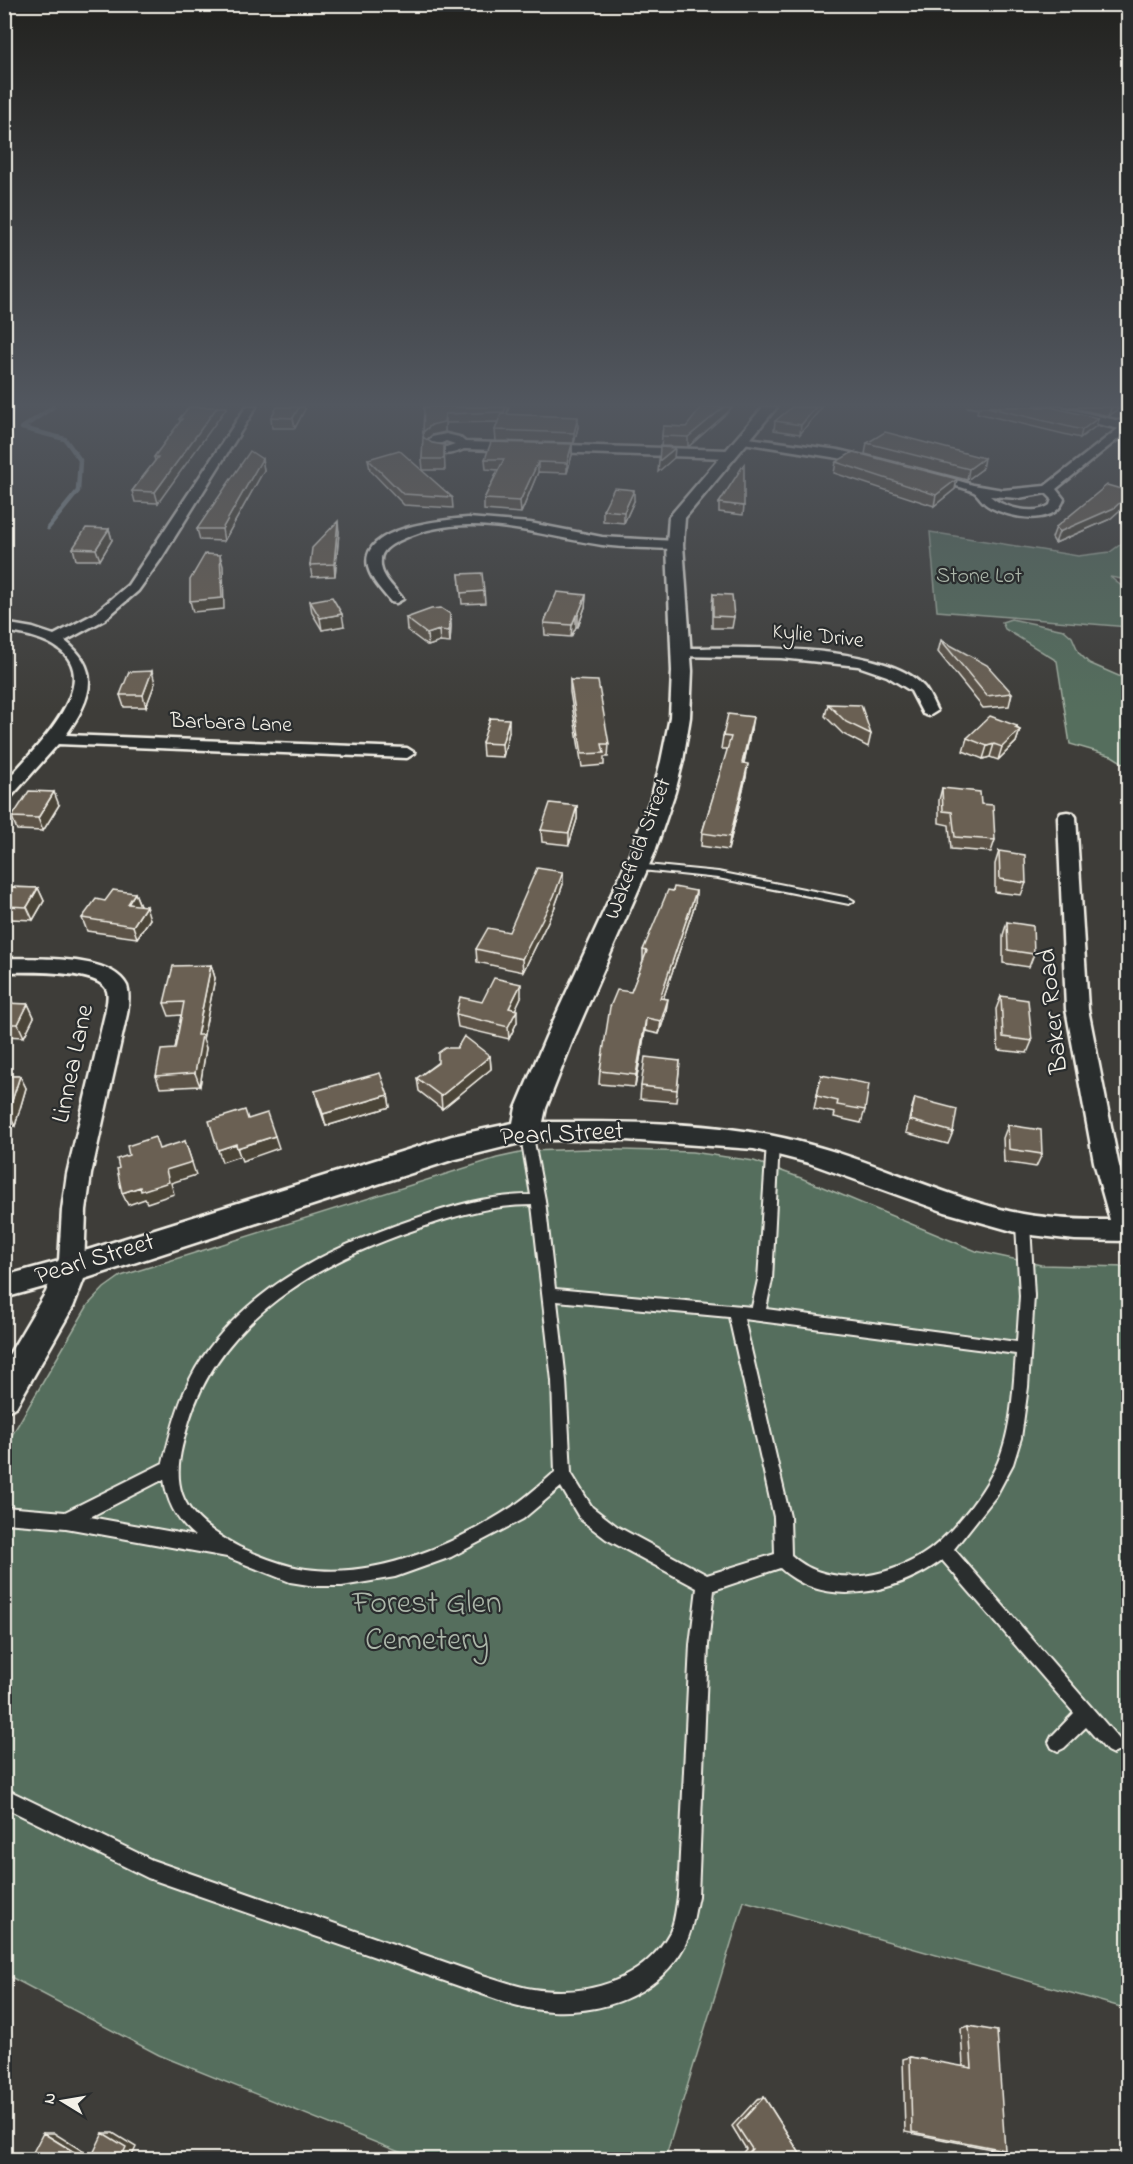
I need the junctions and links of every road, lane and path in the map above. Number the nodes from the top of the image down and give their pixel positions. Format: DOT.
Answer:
graph roads {
  1 [pos="187,508"];
  2 [pos="682,508"];
  3 [pos="1005,508"];
  4 [pos="1056,508"];
  5 [pos="675,545"];
  6 [pos="396,599"];
  7 [pos="4,627"];
  8 [pos="54,641"];
  9 [pos="682,653"];
  10 [pos="929,711"];
  11 [pos="53,739"];
  12 [pos="407,753"];
  13 [pos="4,794"];
  14 [pos="1067,817"];
  15 [pos="636,867"];
  16 [pos="849,902"];
  17 [pos="4,965"];
  18 [pos="526,1131"];
  19 [pos="773,1143"];
  20 [pos="537,1200"];
  21 [pos="1023,1224"];
  22 [pos="1127,1231"];
  23 [pos="71,1269"];
  24 [pos="4,1287"];
  25 [pos="549,1294"];
  26 [pos="735,1312"];
  27 [pos="758,1314"];
  28 [pos="1024,1348"];
  29 [pos="4,1396"];
  30 [pos="170,1468"];
  31 [pos="563,1475"];
  32 [pos="4,1515"];
  33 [pos="66,1520"];
  34 [pos="943,1549"];
  35 [pos="225,1550"];
  36 [pos="783,1559"];
  37 [pos="706,1584"];
  38 [pos="1086,1714"];
  39 [pos="1058,1742"];
  40 [pos="1113,1745"];
  41 [pos="4,1797"];
  1 -- 8 [label="street"];
  2 -- 5 [label="street, Wakefield Street"];
  3 -- 4 [label="street"];
  5 -- 6 [label="street"];
  5 -- 9 [label="street, Wakefield Street"];
  7 -- 8 [label="street"];
  8 -- 11 [label="street"];
  9 -- 10 [label="street, Kylie Drive"];
  9 -- 15 [label="street, Wakefield Street"];
  11 -- 12 [label="street, Barbara Lane"];
  11 -- 13 [label="street"];
  14 -- 22 [label="street, Baker Road"];
  15 -- 16 [label="lane"];
  15 -- 18 [label="street, Wakefield Street"];
  17 -- 23 [label="street, Linnea Lane"];
  18 -- 19 [label="street, Pearl Street"];
  18 -- 20 [label="lane"];
  18 -- 23 [label="street, Pearl Street"];
  19 -- 21 [label="street, Pearl Street"];
  19 -- 27 [label="lane"];
  20 -- 25 [label="lane"];
  20 -- 30 [label="lane"];
  21 -- 22 [label="street, Pearl Street"];
  21 -- 28 [label="lane"];
  23 -- 24 [label="street, Pearl Street"];
  23 -- 29 [label="street"];
  25 -- 26 [label="lane"];
  25 -- 31 [label="lane"];
  26 -- 27 [label="lane"];
  26 -- 36 [label="lane"];
  27 -- 28 [label="lane"];
  28 -- 34 [label="lane"];
  30 -- 33 [label="lane"];
  30 -- 35 [label="lane"];
  31 -- 35 [label="lane"];
  31 -- 37 [label="lane"];
  32 -- 33 [label="lane"];
  33 -- 35 [label="lane"];
  34 -- 36 [label="lane"];
  34 -- 38 [label="lane"];
  36 -- 37 [label="lane"];
  37 -- 41 [label="lane"];
  38 -- 39 [label="lane"];
  38 -- 40 [label="lane"];
}
